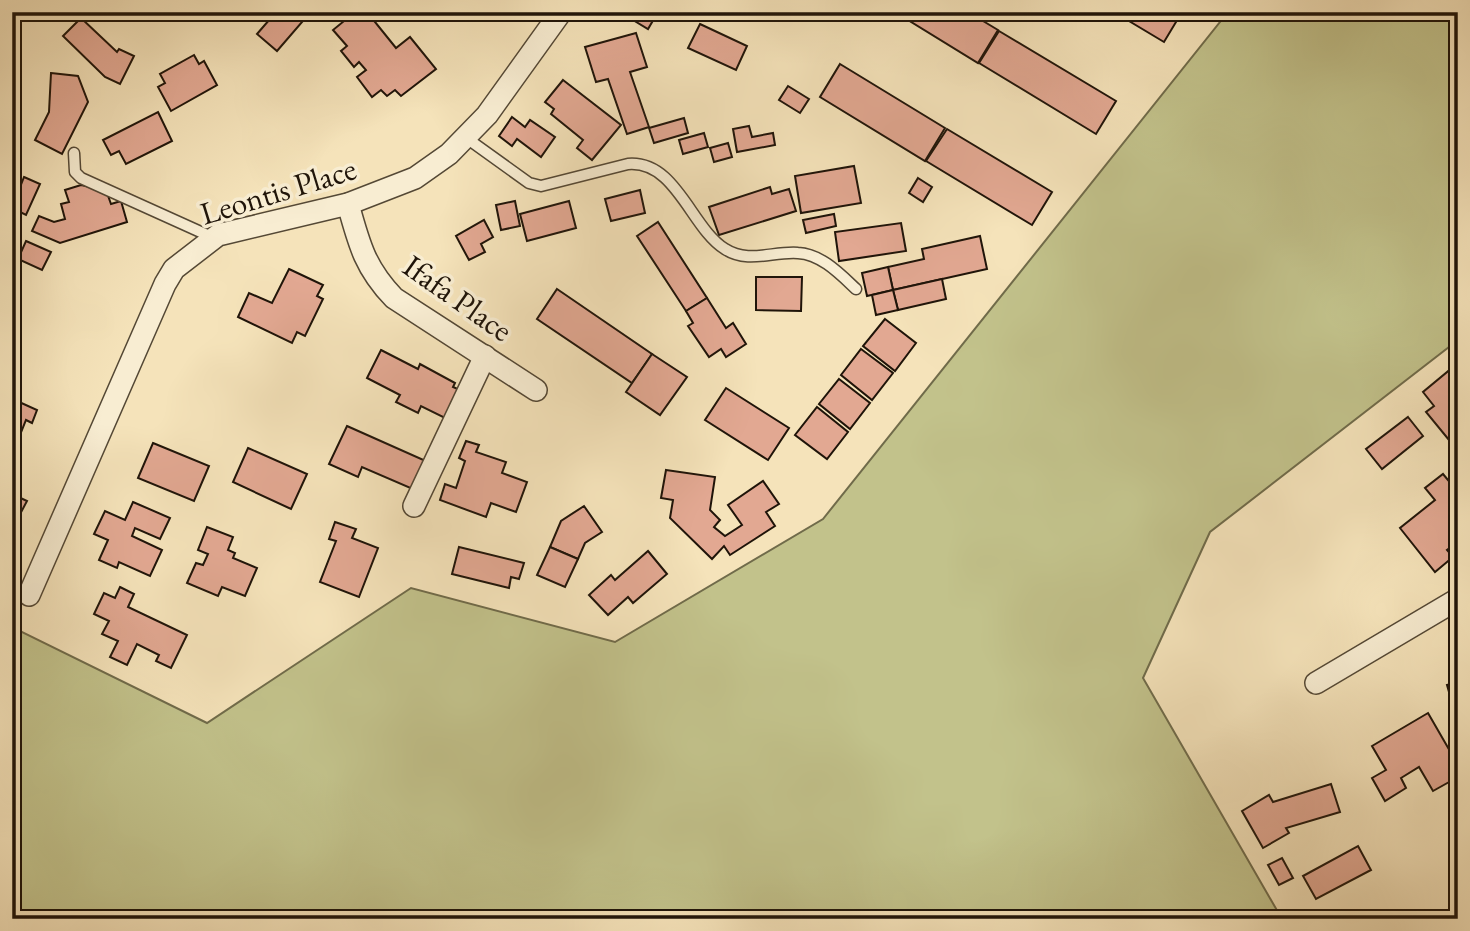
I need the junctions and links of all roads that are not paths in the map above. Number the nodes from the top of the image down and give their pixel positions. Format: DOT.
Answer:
graph roads {
  1 [pos="561,12"];
  2 [pos="465,137"];
  3 [pos="74,153"];
  4 [pos="348,204"];
  5 [pos="214,238"];
  6 [pos="856,289"];
  7 [pos="485,356"];
  8 [pos="536,390"];
  9 [pos="414,506"];
  10 [pos="29,595"];
  11 [pos="1458,599"];
  12 [pos="1316,683"];
  1 -- 2 [label="street, Leontis Place"];
  2 -- 4 [label="street, Leontis Place"];
  2 -- 6 [label="lane"];
  3 -- 5 [label="lane"];
  4 -- 5 [label="street, Leontis Place"];
  4 -- 7 [label="street, Ifafa Place"];
  5 -- 10 [label="street, Leontis Place"];
  7 -- 8 [label="street, Ifafa Place"];
  7 -- 9 [label="street"];
  11 -- 12 [label="street"];
}
